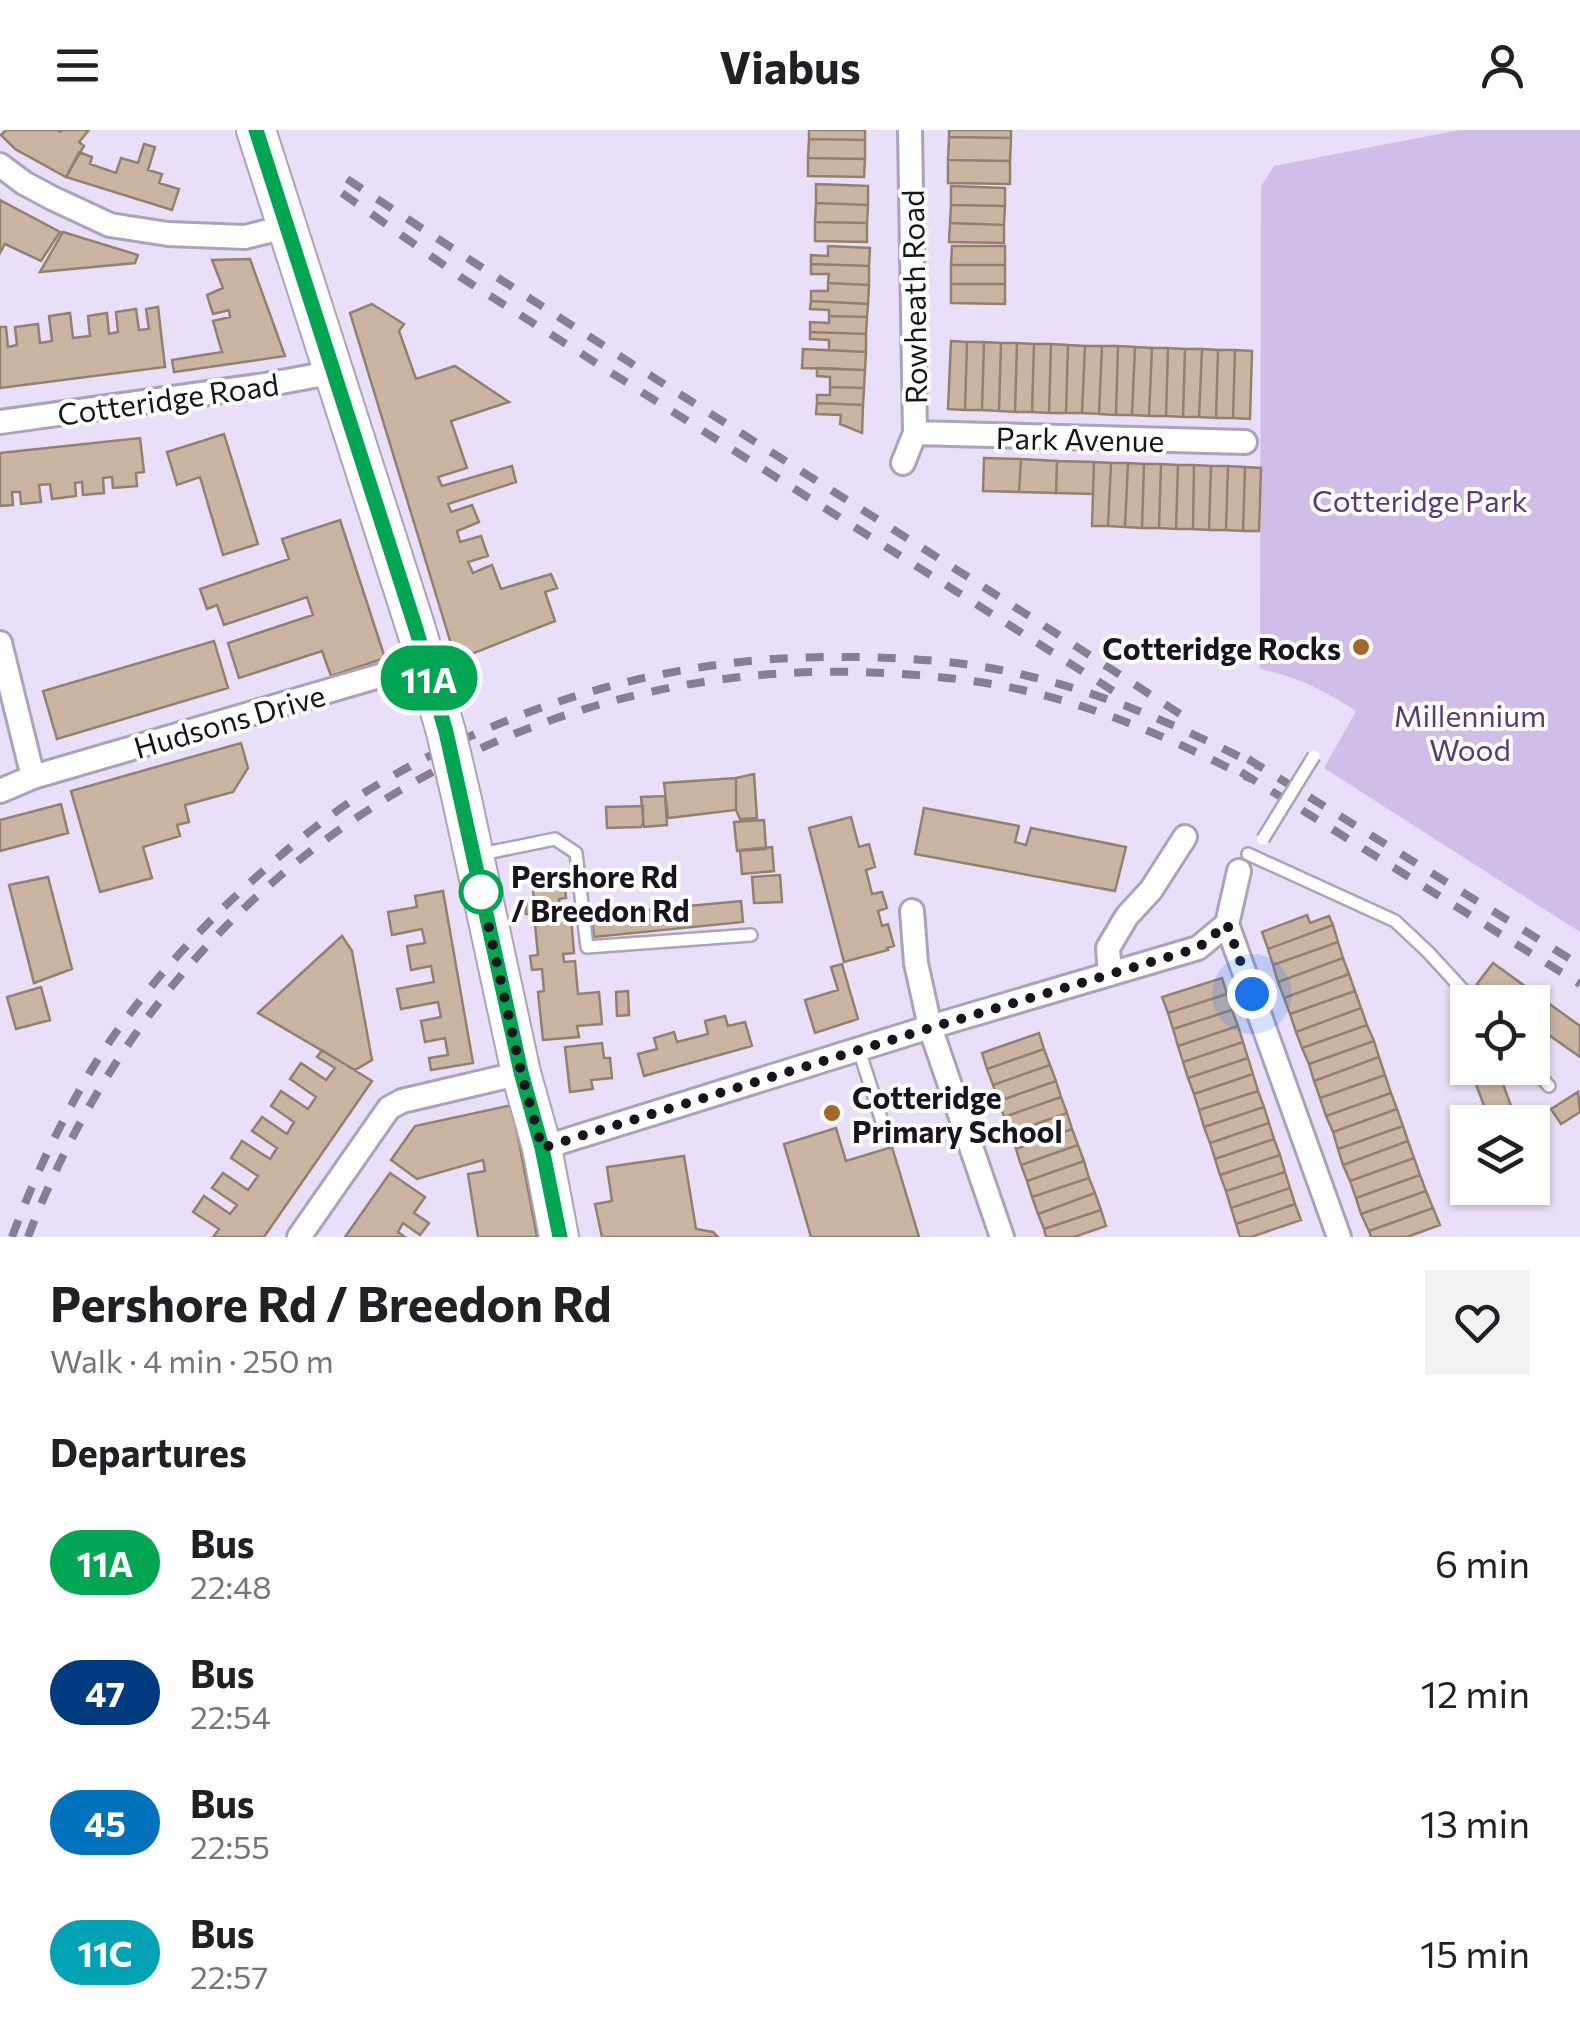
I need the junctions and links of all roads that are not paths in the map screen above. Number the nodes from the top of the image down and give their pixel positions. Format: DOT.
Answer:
graph roads {
  1 [pos="256,130"];
  2 [pos="910,130"];
  3 [pos="0,164"];
  4 [pos="289,226"];
  5 [pos="335,372"];
  6 [pos="0,422"];
  7 [pos="915,434"];
  8 [pos="1246,442"];
  9 [pos="903,462"];
  10 [pos="0,643"];
  11 [pos="424,663"];
  12 [pos="1316,751"];
  13 [pos="33,778"];
  14 [pos="0,791"];
  15 [pos="1185,837"];
  16 [pos="473,856"];
  17 [pos="1244,862"];
  18 [pos="912,911"];
  19 [pos="1227,924"];
  20 [pos="751,935"];
  21 [pos="1110,974"];
  22 [pos="1458,985"];
  23 [pos="930,1028"];
  24 [pos="859,1050"];
  25 [pos="521,1072"];
  26 [pos="885,1131"];
  27 [pos="542,1148"];
  28 [pos="299,1237"];
  29 [pos="560,1237"];
  30 [pos="1002,1237"];
  31 [pos="1339,1237"];
  1 -- 4 [label="main road"];
  2 -- 7 [label="street, Rowheath Road"];
  3 -- 4 [label="street"];
  4 -- 5 [label="main road"];
  5 -- 6 [label="street, Cotteridge Road"];
  5 -- 11 [label="main road"];
  7 -- 8 [label="street, Park Avenue"];
  7 -- 9 [label="street, Rowheath Road"];
  10 -- 13 [label="street"];
  11 -- 13 [label="street, Hudsons Drive"];
  11 -- 16 [label="main road, bridge"];
  12 -- 17 [label="lane, bridge"];
  13 -- 14 [label="street, Hudsons Drive"];
  15 -- 21 [label="street"];
  16 -- 20 [label="lane"];
  16 -- 25 [label="main road"];
  17 -- 19 [label="street"];
  17 -- 22 [label="lane"];
  18 -- 23 [label="street"];
  19 -- 21 [label="street"];
  19 -- 31 [label="street"];
  21 -- 23 [label="street"];
  23 -- 24 [label="street"];
  23 -- 30 [label="street"];
  24 -- 26 [label="lane"];
  24 -- 27 [label="street"];
  25 -- 27 [label="main road"];
  25 -- 28 [label="street"];
  27 -- 29 [label="main road"];
}
